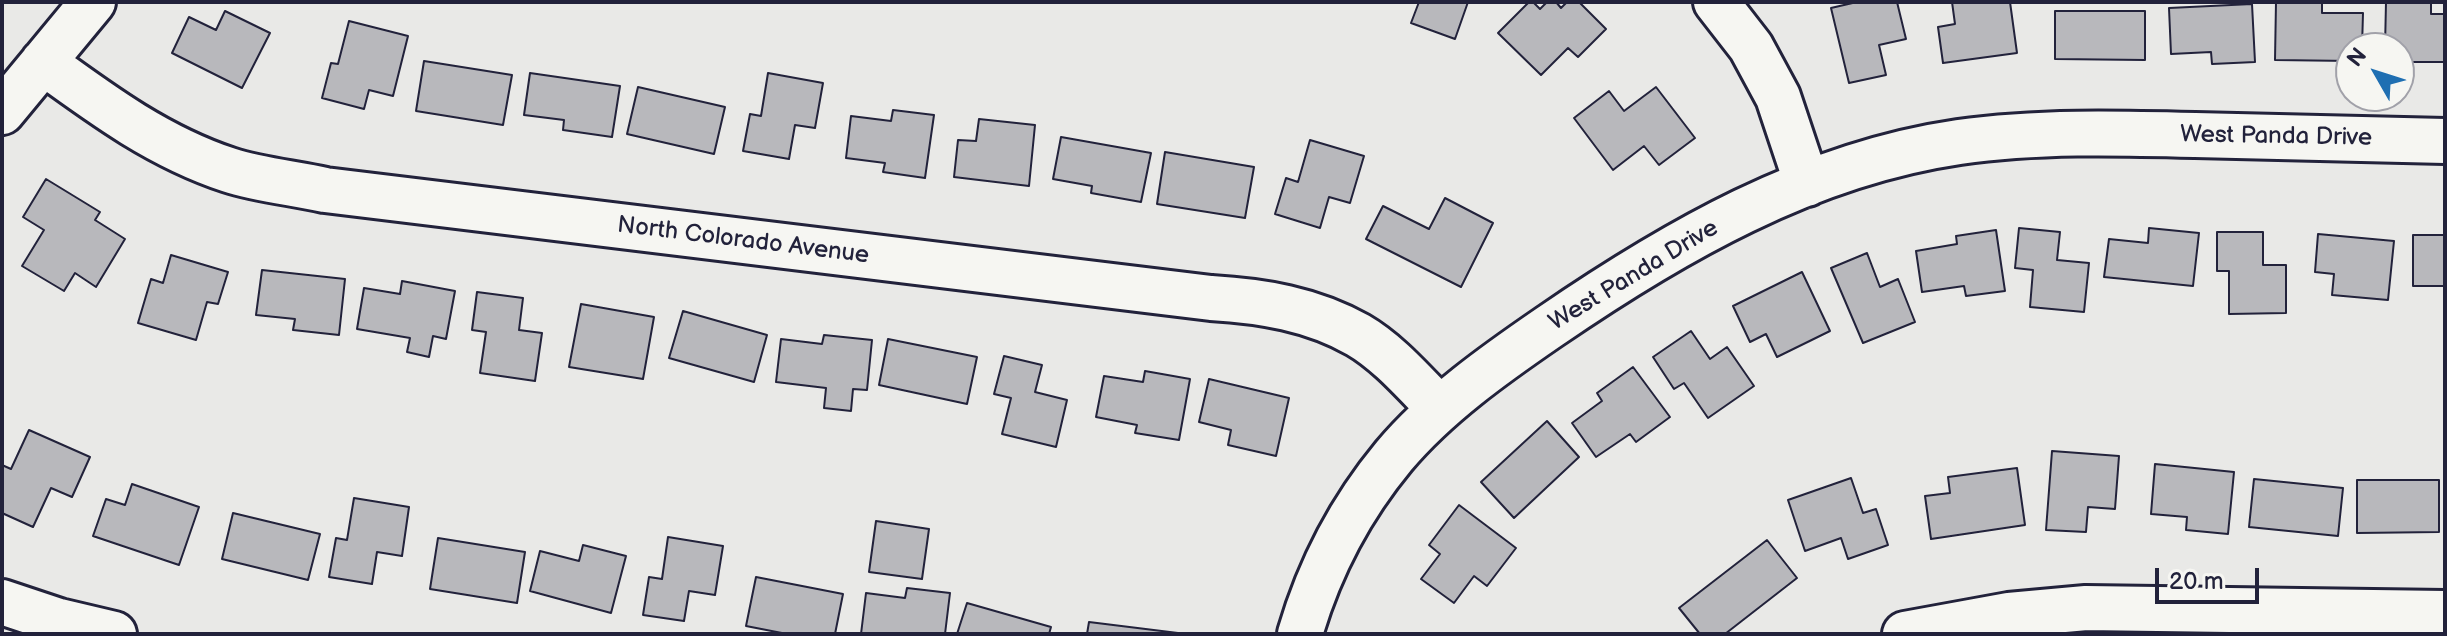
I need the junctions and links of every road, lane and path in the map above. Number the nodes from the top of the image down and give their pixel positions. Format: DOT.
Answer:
graph roads {
  1 [pos="93,2"];
  2 [pos="1716,2"];
  3 [pos="43,62"];
  4 [pos="2,112"];
  5 [pos="2445,141"];
  6 [pos="1807,184"];
  7 [pos="1440,409"];
  8 [pos="2,602"];
  9 [pos="2445,613"];
  10 [pos="114,634"];
  11 [pos="1300,634"];
  12 [pos="1905,634"];
  1 -- 3 [label="street"];
  2 -- 6 [label="street"];
  3 -- 4 [label="street"];
  3 -- 7 [label="street, North Colorado Avenue"];
  5 -- 6 [label="street, West Panda Drive"];
  6 -- 7 [label="street, West Panda Drive"];
  7 -- 11 [label="street, West Panda Drive"];
  8 -- 10 [label="street"];
  9 -- 12 [label="street"];
}
